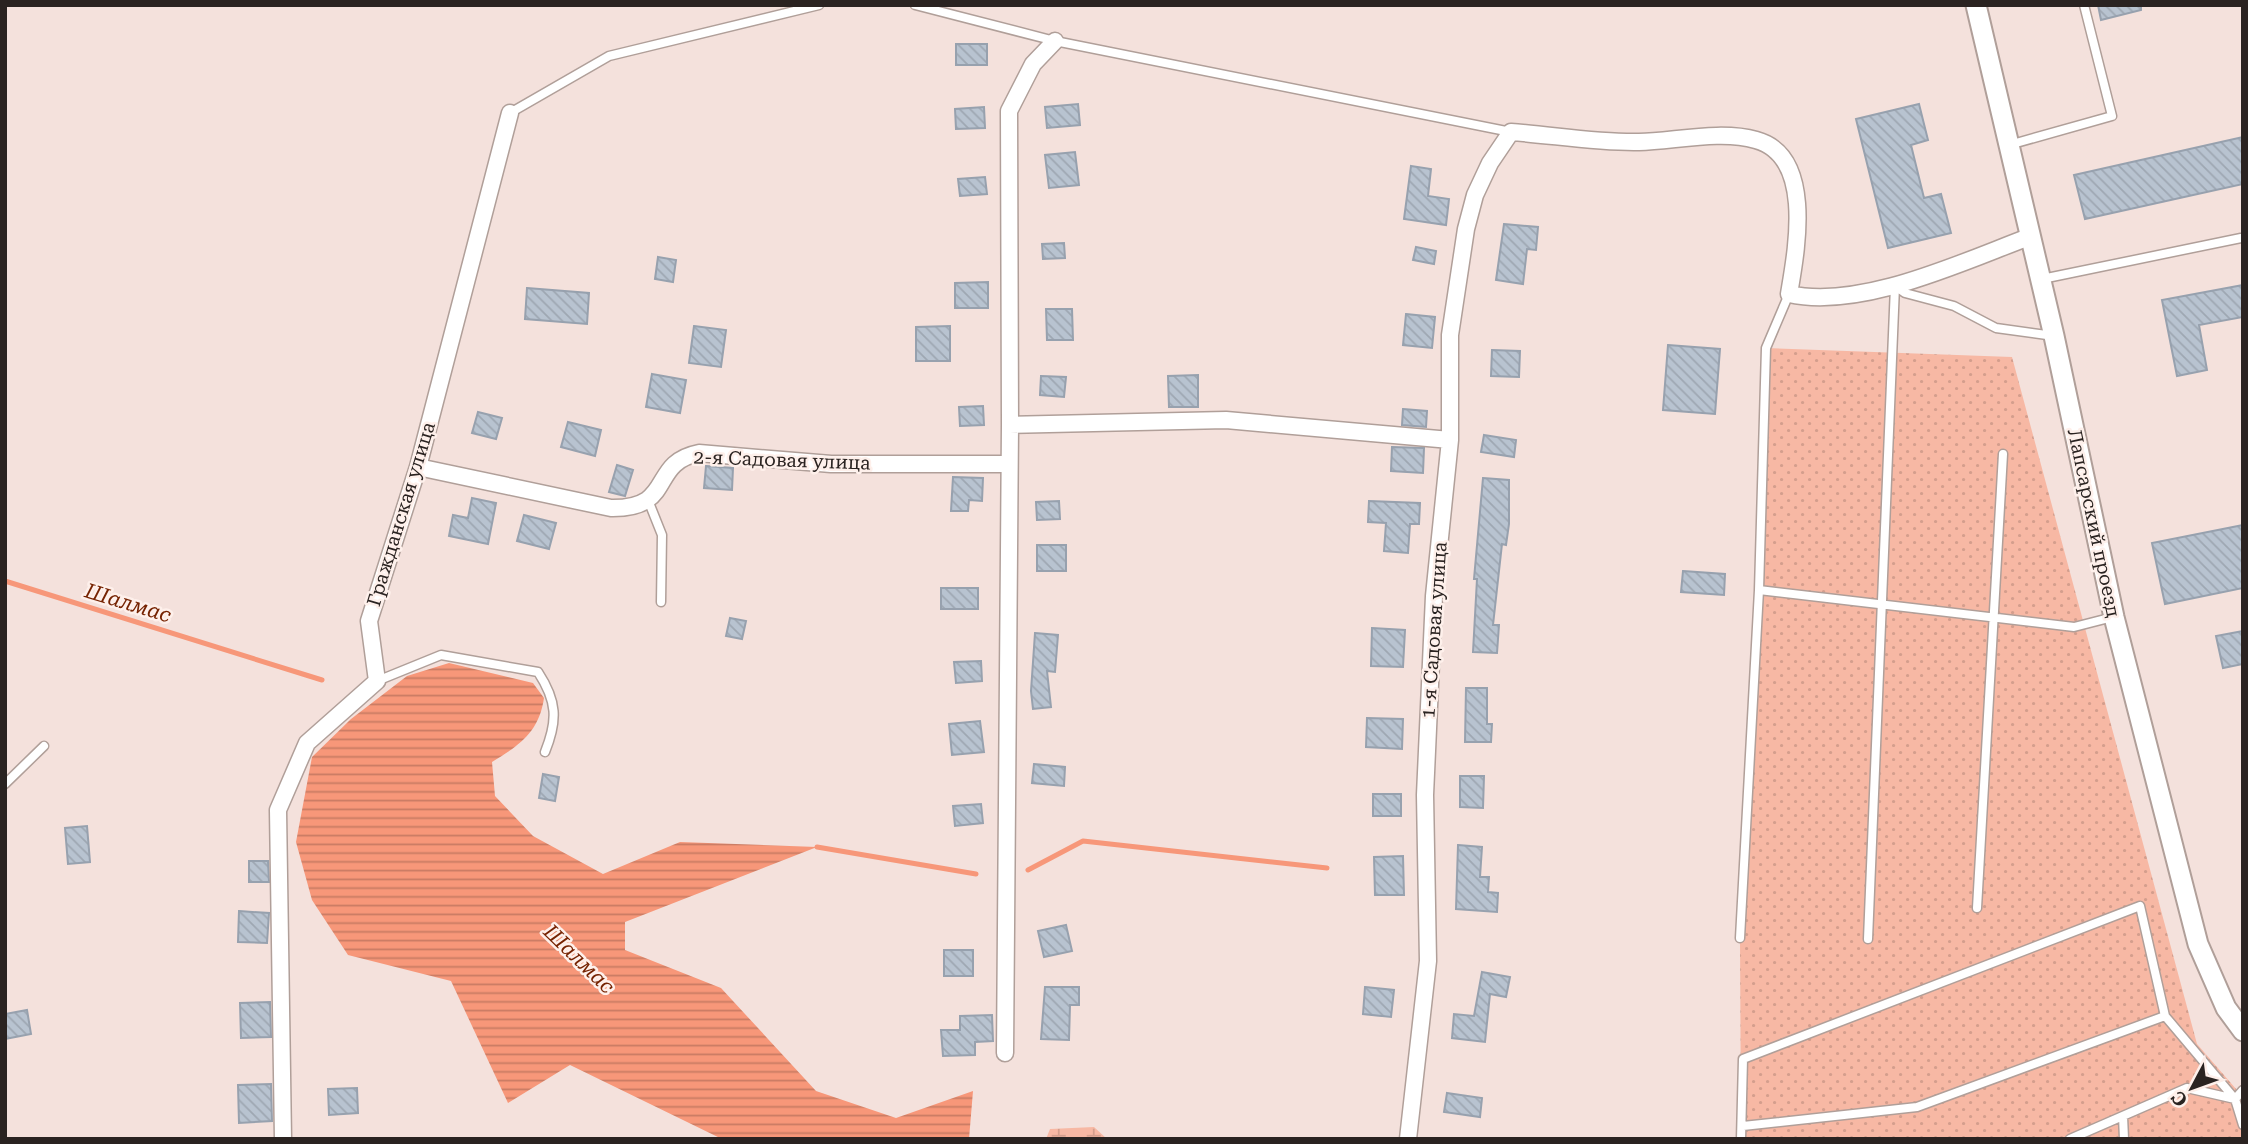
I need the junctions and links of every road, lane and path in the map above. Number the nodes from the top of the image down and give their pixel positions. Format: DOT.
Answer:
graph roads {
  1 [pos="818,5"];
  2 [pos="915,5"];
  3 [pos="1976,5"];
  4 [pos="2084,5"];
  5 [pos="1055,41"];
  6 [pos="510,113"];
  7 [pos="1511,132"];
  8 [pos="2009,145"];
  9 [pos="2029,237"];
  10 [pos="2241,238"];
  11 [pos="2040,280"];
  12 [pos="1895,286"];
  13 [pos="1789,294"];
  14 [pos="2053,335"];
  15 [pos="1010,425"];
  16 [pos="1450,440"];
  17 [pos="2003,454"];
  18 [pos="1008,464"];
  19 [pos="418,467"];
  20 [pos="648,500"];
  21 [pos="1759,590"];
  22 [pos="662,602"];
  23 [pos="1884,603"];
  24 [pos="2114,617"];
  25 [pos="1995,620"];
  26 [pos="377,681"];
  27 [pos="44,746"];
  28 [pos="545,752"];
  29 [pos="5,784"];
  30 [pos="1977,908"];
  31 [pos="1740,938"];
  32 [pos="1867,939"];
  33 [pos="2165,1016"];
  34 [pos="2243,1031"];
  35 [pos="1005,1053"];
  36 [pos="2243,1090"];
  37 [pos="2235,1099"];
  38 [pos="2123,1116"];
  39 [pos="2243,1125"];
  40 [pos="1743,1126"];
  41 [pos="284,1139"];
  42 [pos="1408,1139"];
  43 [pos="1741,1139"];
  44 [pos="2070,1139"];
  45 [pos="2124,1139"];
  1 -- 6 [label="lane"];
  2 -- 5 [label="lane"];
  3 -- 8 [label="street, Лапсарский проезд"];
  4 -- 8 [label="lane"];
  5 -- 7 [label="lane"];
  5 -- 15 [label="street"];
  6 -- 19 [label="street, Гражданская улица"];
  7 -- 13 [label="street"];
  7 -- 16 [label="street, 1-я Садовая улица"];
  8 -- 9 [label="street, Лапсарский проезд"];
  9 -- 11 [label="street, Лапсарский проезд"];
  9 -- 12 [label="street"];
  10 -- 11 [label="lane"];
  11 -- 14 [label="street, Лапсарский проезд"];
  12 -- 13 [label="street"];
  12 -- 14 [label="lane"];
  12 -- 23 [label="lane"];
  13 -- 21 [label="lane"];
  14 -- 24 [label="street, Лапсарский проезд"];
  15 -- 16 [label="street"];
  15 -- 18 [label="street"];
  16 -- 42 [label="street, 1-я Садовая улица"];
  17 -- 25 [label="lane"];
  18 -- 20 [label="street, 2-я Садовая улица"];
  18 -- 35 [label="street"];
  19 -- 20 [label="street"];
  19 -- 26 [label="street, Гражданская улица"];
  20 -- 22 [label="lane"];
  21 -- 23 [label="lane"];
  21 -- 31 [label="lane"];
  23 -- 25 [label="lane"];
  23 -- 32 [label="lane"];
  24 -- 25 [label="lane"];
  24 -- 34 [label="street, Лапсарский проезд"];
  25 -- 30 [label="lane"];
  26 -- 28 [label="lane"];
  26 -- 41 [label="street"];
  27 -- 29 [label="lane"];
  33 -- 37 [label="lane"];
  33 -- 40 [label="lane"];
  33 -- 40 [label="lane"];
  36 -- 37 [label="lane"];
  37 -- 38 [label="lane"];
  37 -- 39 [label="lane"];
  38 -- 44 [label="lane"];
  38 -- 45 [label="lane"];
  40 -- 43 [label="lane"];
}
